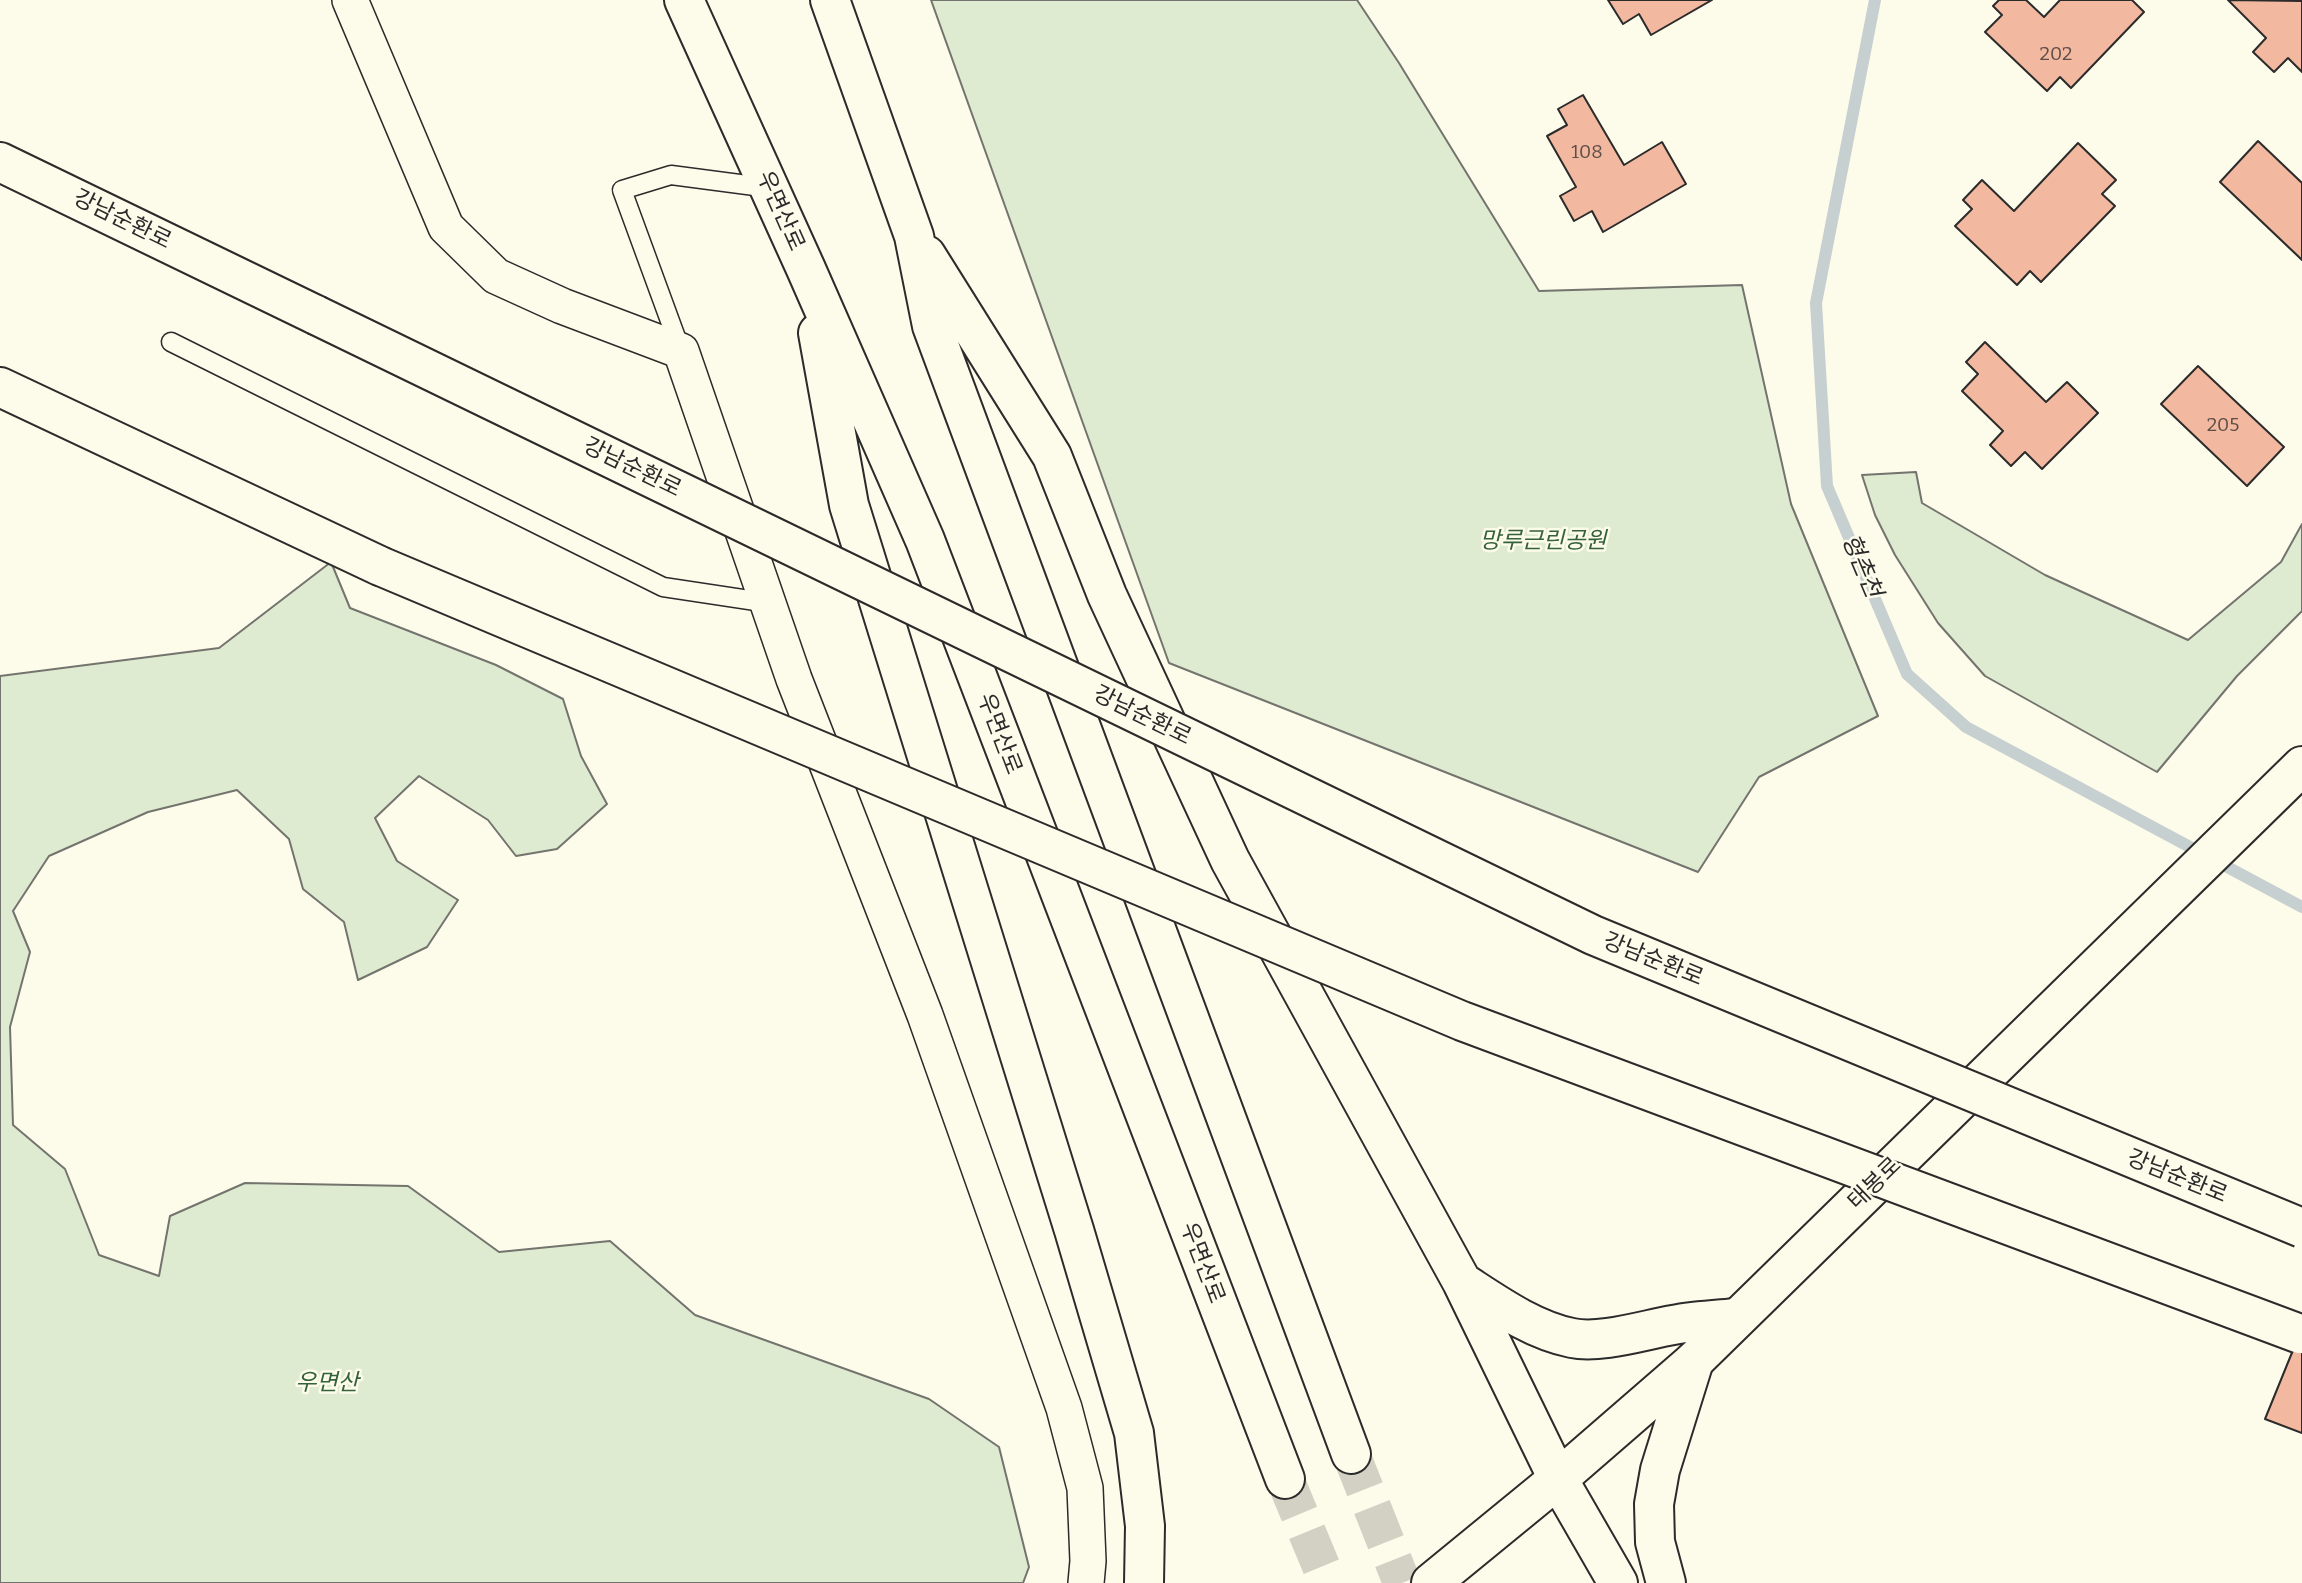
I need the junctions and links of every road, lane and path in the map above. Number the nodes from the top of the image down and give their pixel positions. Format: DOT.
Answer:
graph roads {
  1 [pos="350,0"];
  2 [pos="684,0"];
  3 [pos="830,0"];
  4 [pos="0,162"];
  5 [pos="770,188"];
  6 [pos="914,236"];
  7 [pos="806,269"];
  8 [pos="171,342"];
  9 [pos="681,351"];
  10 [pos="0,387"];
  11 [pos="769,603"];
  12 [pos="2302,766"];
  13 [pos="2302,1228"];
  14 [pos="1462,1282"];
  15 [pos="1737,1318"];
  16 [pos="2300,1334"];
  17 [pos="1694,1361"];
  18 [pos="1351,1454"];
  19 [pos="1285,1479"];
  20 [pos="1558,1479"];
  21 [pos="1086,1583"];
  22 [pos="1144,1583"];
  23 [pos="1431,1583"];
  24 [pos="1618,1583"];
  25 [pos="1666,1583"];
  1 -- 9 [label="street"];
  2 -- 5 [label="main road, 우면산로"];
  3 -- 6 [label="main road"];
  4 -- 13 [label="main road, 강남순환로, bridge"];
  5 -- 7 [label="main road, 우면산로"];
  5 -- 9 [label="lane"];
  6 -- 14 [label="main road"];
  6 -- 18 [label="main road"];
  7 -- 19 [label="main road, 우면산로"];
  7 -- 22 [label="main road"];
  8 -- 11 [label="lane"];
  9 -- 11 [label="street"];
  10 -- 16 [label="main road, bridge"];
  11 -- 21 [label="street"];
  12 -- 15 [label="main road, 태봉로"];
  14 -- 15 [label="main road"];
  14 -- 20 [label="main road"];
  15 -- 17 [label="main road, 태봉로"];
  17 -- 20 [label="main road, 태봉로"];
  17 -- 25 [label="main road"];
  20 -- 23 [label="main road, 태봉로"];
  20 -- 24 [label="main road"];
}
